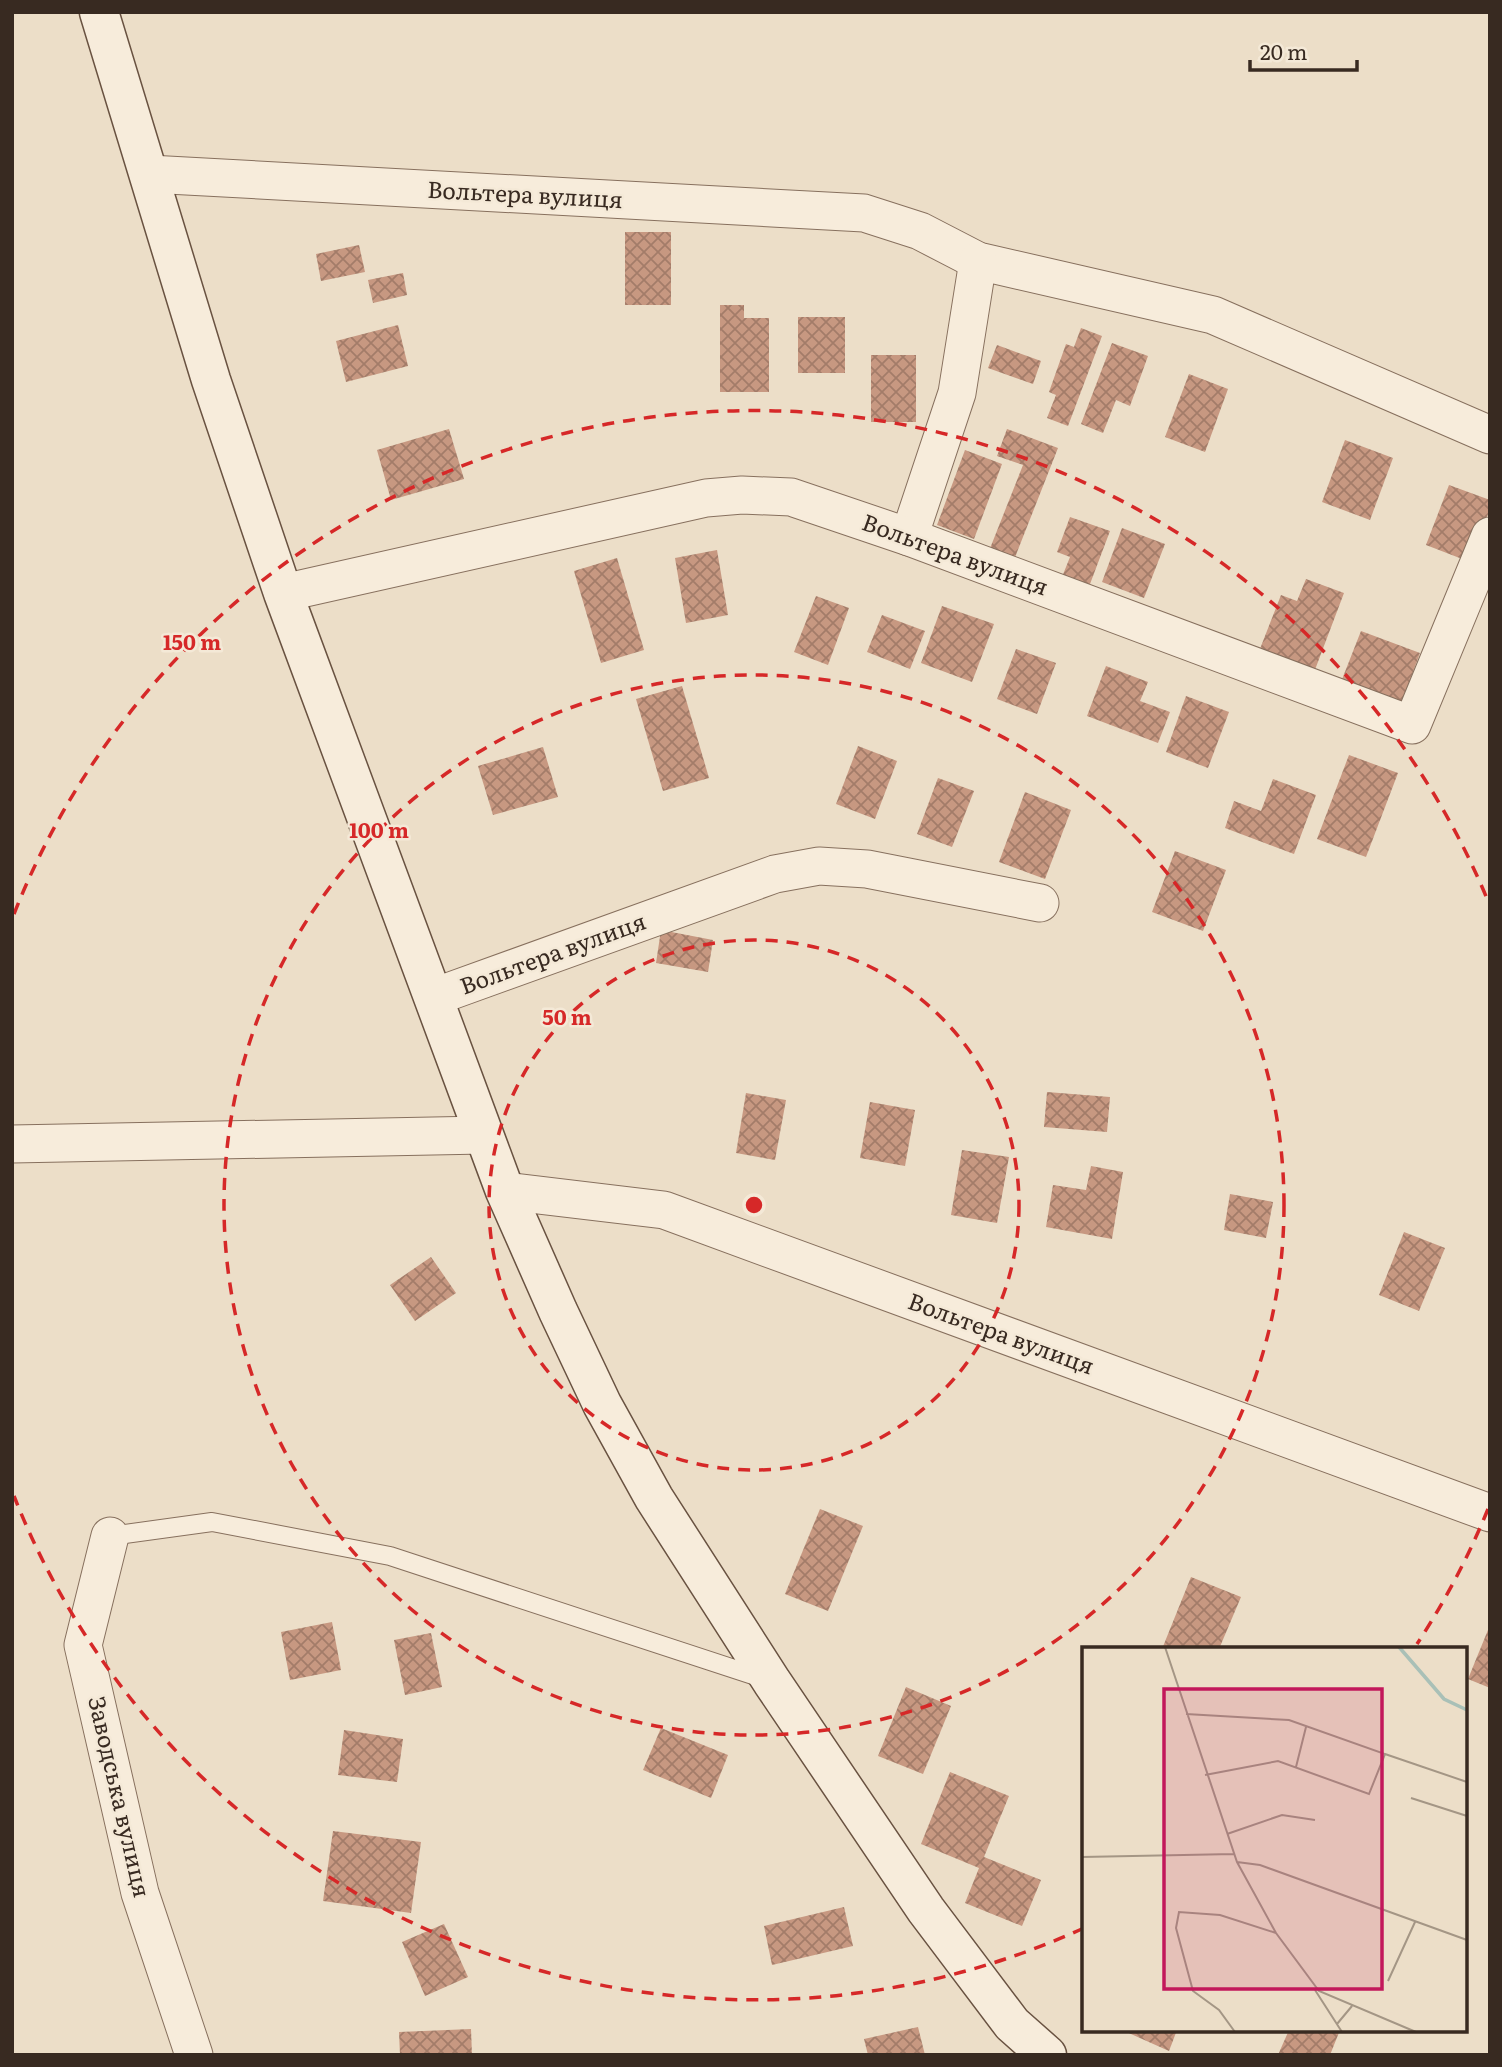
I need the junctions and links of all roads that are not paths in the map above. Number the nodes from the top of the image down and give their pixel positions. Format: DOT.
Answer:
graph roads {
  1 [pos="99,12"];
  2 [pos="149,174"];
  3 [pos="978,261"];
  4 [pos="1490,435"];
  5 [pos="1490,536"];
  6 [pos="909,537"];
  7 [pos="283,593"];
  8 [pos="1040,903"];
  9 [pos="434,997"];
  10 [pos="484,1135"];
  11 [pos="12,1144"];
  12 [pos="505,1191"];
  13 [pos="1490,1513"];
  14 [pos="110,1536"];
  15 [pos="772,1682"];
  16 [pos="1022,2039"];
  17 [pos="194,2055"];
  18 [pos="1047,2055"];
  1 -- 2 [label="main road"];
  2 -- 3 [label="street, Вольтера вулиця"];
  2 -- 7 [label="main road"];
  3 -- 4 [label="street, Вольтера вулиця"];
  3 -- 6 [label="street"];
  5 -- 6 [label="street, Вольтера вулиця"];
  6 -- 7 [label="street, Вольтера вулиця"];
  7 -- 9 [label="main road"];
  8 -- 9 [label="street, Вольтера вулиця"];
  9 -- 10 [label="main road"];
  10 -- 11 [label="street"];
  10 -- 12 [label="main road"];
  12 -- 13 [label="street, Вольтера вулиця"];
  12 -- 15 [label="main road"];
  14 -- 15 [label="lane"];
  14 -- 17 [label="street, Заводська вулиця"];
  15 -- 16 [label="main road"];
  16 -- 18 [label="main road"];
}
